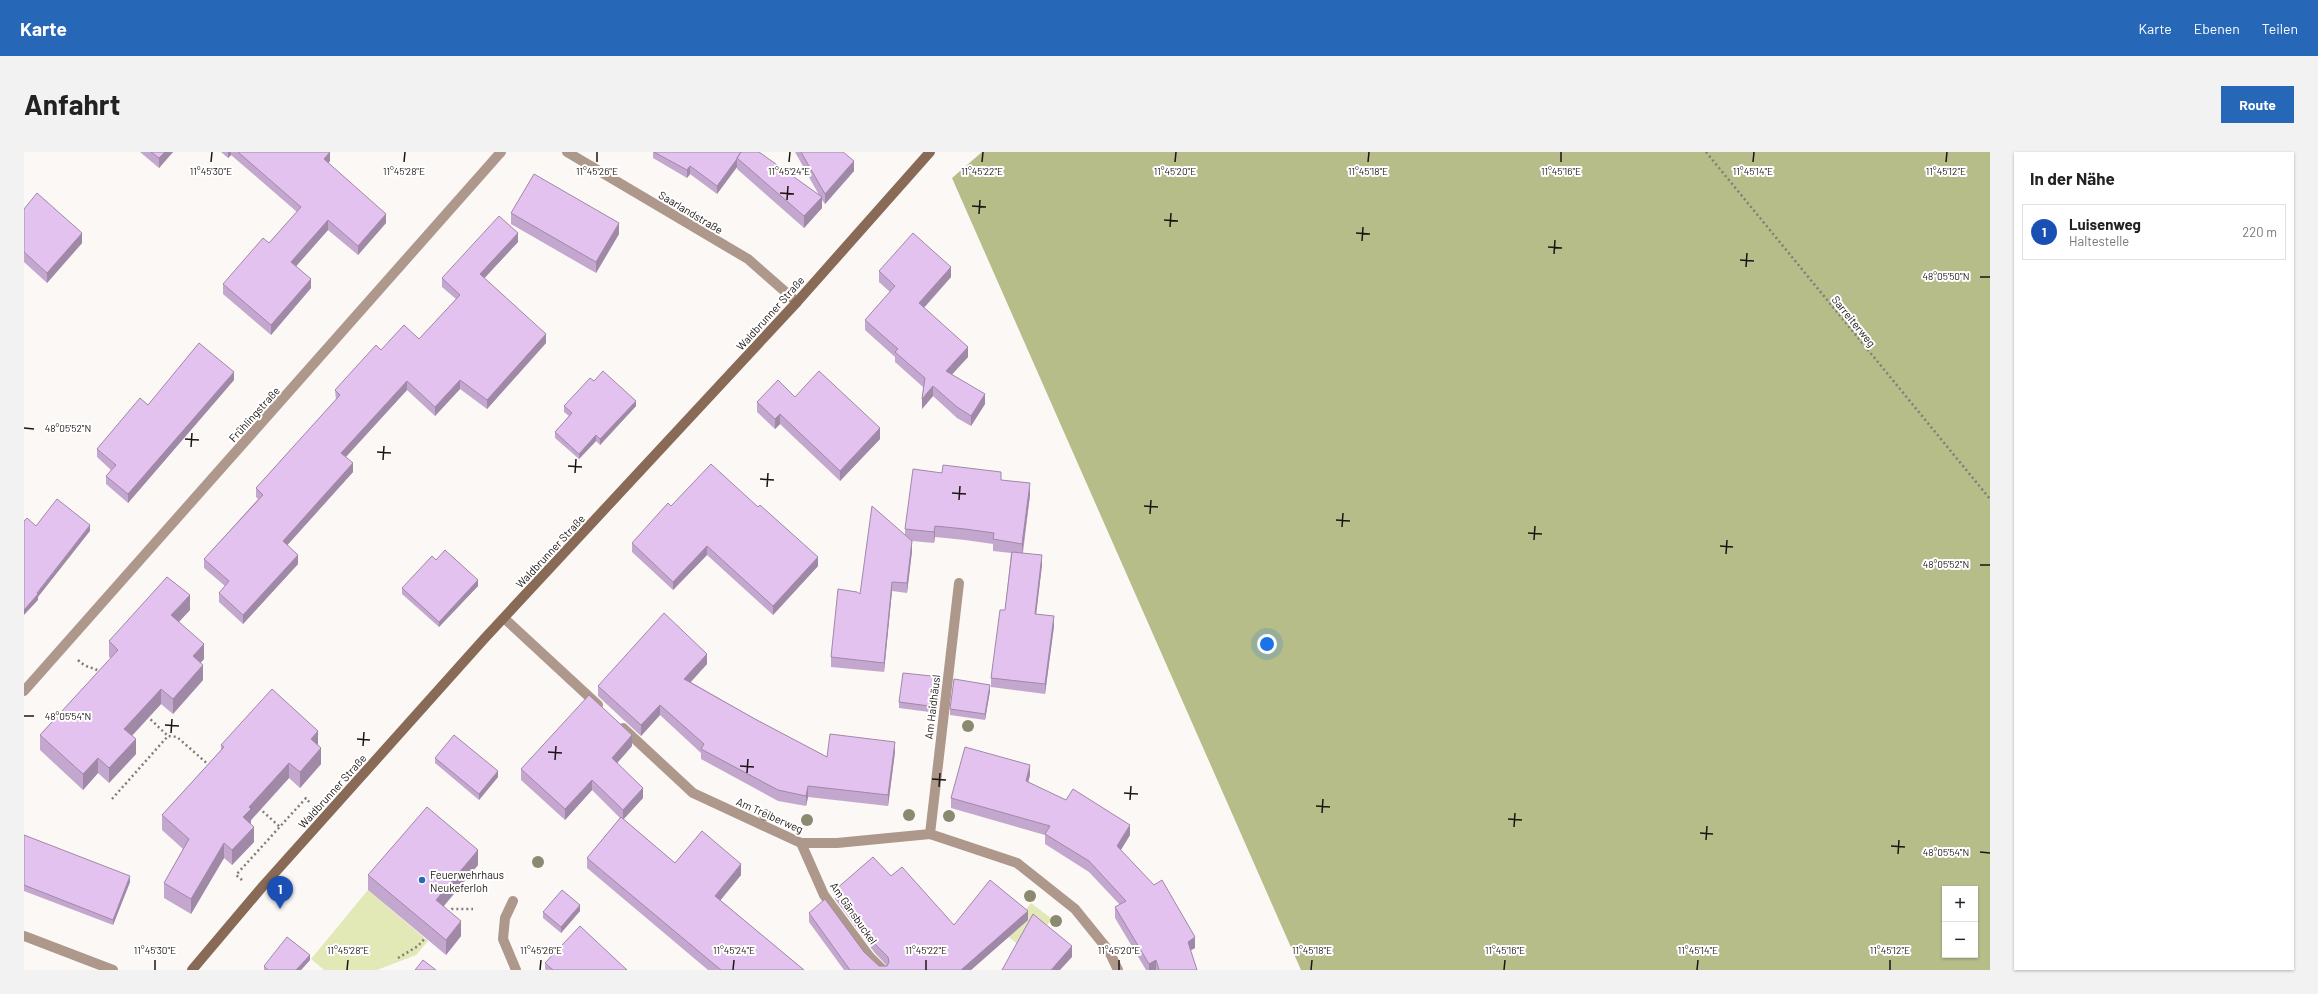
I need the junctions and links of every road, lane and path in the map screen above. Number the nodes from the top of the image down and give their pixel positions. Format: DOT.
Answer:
graph roads {
  1 [pos="501,152"];
  2 [pos="567,152"];
  3 [pos="930,152"];
  4 [pos="1706,152"];
  5 [pos="797,302"];
  6 [pos="1990,499"];
  7 [pos="959,583"];
  8 [pos="504,618"];
  9 [pos="76,657"];
  10 [pos="103,675"];
  11 [pos="24,691"];
  12 [pos="141,711"];
  13 [pos="168,736"];
  14 [pos="211,766"];
  15 [pos="112,799"];
  16 [pos="257,807"];
  17 [pos="280,827"];
  18 [pos="930,834"];
  19 [pos="801,843"];
  20 [pos="513,901"];
  21 [pos="473,909"];
  22 [pos="447,914"];
  23 [pos="433,930"];
  24 [pos="24,936"];
  25 [pos="398,958"];
  26 [pos="113,970"];
  27 [pos="192,970"];
  28 [pos="516,970"];
  29 [pos="883,970"];
  30 [pos="1118,970"];
  1 -- 11 [label="street, Frühlingstraße"];
  2 -- 5 [label="street, Saarlandstraße"];
  3 -- 5 [label="street, Waldbrunner Straße"];
  4 -- 6 [label="path, Sarreiterweg"];
  5 -- 8 [label="street, Waldbrunner Straße"];
  7 -- 18 [label="street, Am Haidhäusl"];
  8 -- 19 [label="street, Am Treiberweg"];
  8 -- 27 [label="street, Waldbrunner Straße"];
  9 -- 10 [label="path"];
  12 -- 13 [label="path"];
  13 -- 14 [label="path"];
  13 -- 15 [label="path"];
  16 -- 17 [label="path"];
  18 -- 19 [label="street, Am Treiberweg"];
  18 -- 30 [label="street, Am Treiberweg"];
  19 -- 29 [label="street, Am Gänsbuckel"];
  20 -- 28 [label="street"];
  21 -- 22 [label="path"];
  23 -- 25 [label="path"];
  24 -- 26 [label="street"];
}
